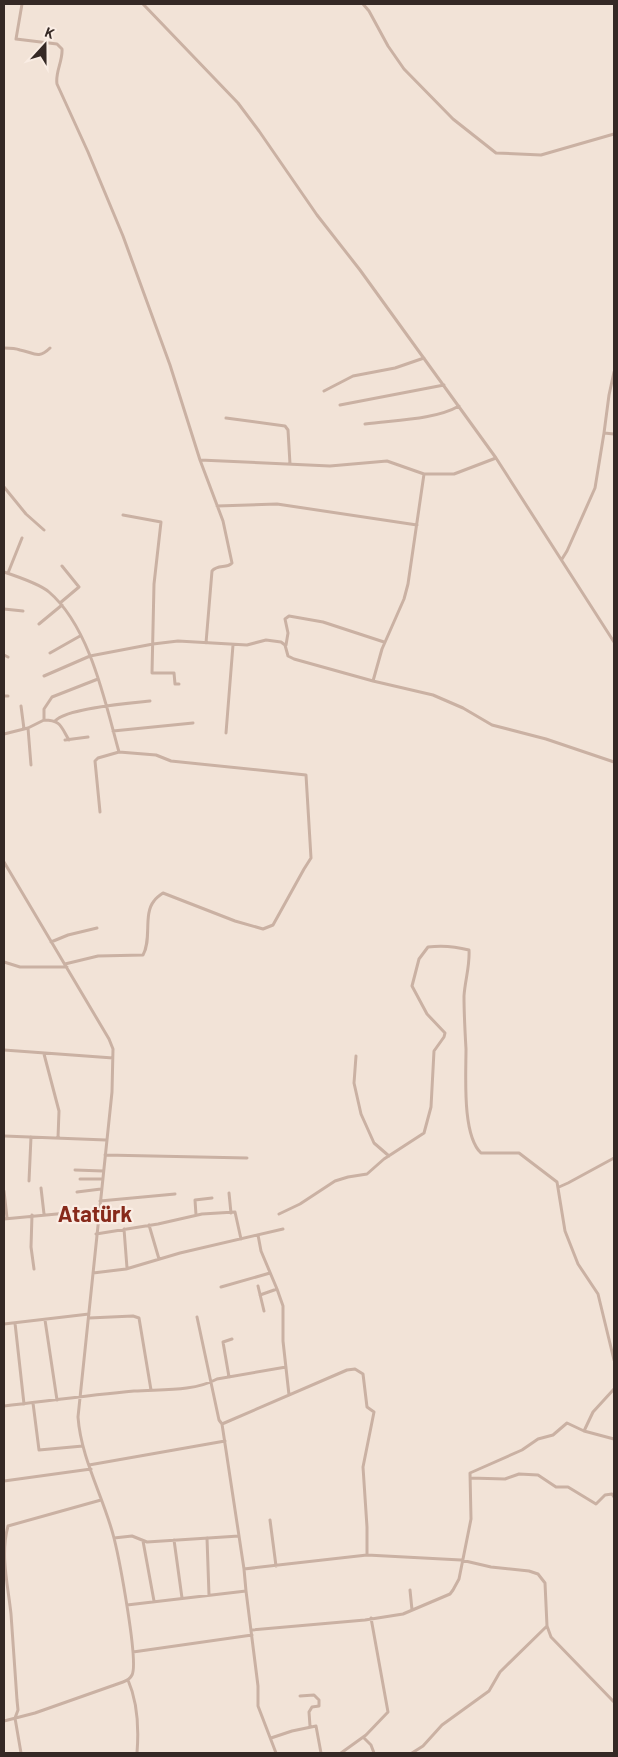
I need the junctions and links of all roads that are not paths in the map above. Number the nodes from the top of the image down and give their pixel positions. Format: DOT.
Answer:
graph roads {
  1 [pos="22,4"];
  2 [pos="143,4"];
  3 [pos="362,4"];
  4 [pos="614,134"];
  5 [pos="4,348"];
  6 [pos="50,348"];
  7 [pos="424,358"];
  8 [pos="614,372"];
  9 [pos="444,385"];
  10 [pos="324,391"];
  11 [pos="340,405"];
  12 [pos="459,406"];
  13 [pos="226,418"];
  14 [pos="365,424"];
  15 [pos="604,433"];
  16 [pos="614,434"];
  17 [pos="496,458"];
  18 [pos="200,460"];
  19 [pos="290,464"];
  20 [pos="424,474"];
  21 [pos="4,487"];
  22 [pos="217,506"];
  23 [pos="123,515"];
  24 [pos="417,526"];
  25 [pos="44,530"];
  26 [pos="22,538"];
  27 [pos="562,559"];
  28 [pos="62,566"];
  29 [pos="6,573"];
  30 [pos="61,604"];
  31 [pos="4,609"];
  32 [pos="23,611"];
  33 [pos="38,624"];
  34 [pos="80,636"];
  35 [pos="385,642"];
  36 [pos="614,642"];
  37 [pos="206,643"];
  38 [pos="153,644"];
  39 [pos="233,645"];
  40 [pos="285,646"];
  41 [pos="50,653"];
  42 [pos="4,655"];
  43 [pos="90,656"];
  44 [pos="8,657"];
  45 [pos="44,676"];
  46 [pos="98,679"];
  47 [pos="373,681"];
  48 [pos="179,684"];
  49 [pos="150,701"];
  50 [pos="106,705"];
  51 [pos="21,706"];
  52 [pos="44,720"];
  53 [pos="55,721"];
  54 [pos="193,723"];
  55 [pos="26,728"];
  56 [pos="113,731"];
  57 [pos="226,733"];
  58 [pos="4,734"];
  59 [pos="88,737"];
  60 [pos="119,752"];
  61 [pos="614,762"];
  62 [pos="31,765"];
  63 [pos="100,812"];
  64 [pos="4,862"];
  65 [pos="97,928"];
  66 [pos="51,942"];
  67 [pos="4,962"];
  68 [pos="66,966"];
  69 [pos="4,1050"];
  70 [pos="44,1054"];
  71 [pos="356,1056"];
  72 [pos="113,1058"];
  73 [pos="4,1136"];
  74 [pos="30,1137"];
  75 [pos="58,1138"];
  76 [pos="106,1140"];
  77 [pos="105,1155"];
  78 [pos="389,1156"];
  79 [pos="247,1158"];
  80 [pos="614,1158"];
  81 [pos="75,1170"];
  82 [pos="104,1171"];
  83 [pos="80,1179"];
  84 [pos="102,1179"];
  85 [pos="29,1181"];
  86 [pos="559,1186"];
  87 [pos="41,1188"];
  88 [pos="101,1189"];
  89 [pos="4,1191"];
  90 [pos="77,1192"];
  91 [pos="229,1193"];
  92 [pos="175,1194"];
  93 [pos="212,1198"];
  94 [pos="100,1201"];
  95 [pos="99,1210"];
  96 [pos="231,1213"];
  97 [pos="44,1214"];
  98 [pos="279,1214"];
  99 [pos="32,1215"];
  100 [pos="196,1215"];
  101 [pos="5,1218"];
  102 [pos="149,1225"];
  103 [pos="124,1229"];
  104 [pos="283,1230"];
  105 [pos="96,1234"];
  106 [pos="258,1235"];
  107 [pos="240,1239"];
  108 [pos="159,1259"];
  109 [pos="127,1268"];
  110 [pos="34,1270"];
  111 [pos="270,1273"];
  112 [pos="93,1274"];
  113 [pos="258,1286"];
  114 [pos="221,1287"];
  115 [pos="277,1289"];
  116 [pos="260,1295"];
  117 [pos="264,1311"];
  118 [pos="89,1316"];
  119 [pos="197,1317"];
  120 [pos="46,1320"];
  121 [pos="15,1323"];
  122 [pos="4,1324"];
  123 [pos="232,1339"];
  124 [pos="614,1360"];
  125 [pos="286,1367"];
  126 [pos="229,1377"];
  127 [pos="210,1383"];
  128 [pos="614,1389"];
  129 [pos="151,1390"];
  130 [pos="289,1395"];
  131 [pos="80,1397"];
  132 [pos="56,1400"];
  133 [pos="34,1403"];
  134 [pos="24,1404"];
  135 [pos="4,1406"];
  136 [pos="222,1424"];
  137 [pos="584,1431"];
  138 [pos="614,1439"];
  139 [pos="225,1441"];
  140 [pos="83,1446"];
  141 [pos="89,1465"];
  142 [pos="91,1469"];
  143 [pos="470,1478"];
  144 [pos="4,1481"];
  145 [pos="614,1497"];
  146 [pos="101,1500"];
  147 [pos="270,1520"];
  148 [pos="239,1536"];
  149 [pos="114,1538"];
  150 [pos="207,1538"];
  151 [pos="142,1540"];
  152 [pos="174,1540"];
  153 [pos="367,1555"];
  154 [pos="461,1560"];
  155 [pos="276,1566"];
  156 [pos="244,1570"];
  157 [pos="410,1590"];
  158 [pos="246,1591"];
  159 [pos="209,1595"];
  160 [pos="182,1598"];
  161 [pos="154,1601"];
  162 [pos="126,1605"];
  163 [pos="412,1610"];
  164 [pos="371,1618"];
  165 [pos="547,1626"];
  166 [pos="252,1632"];
  167 [pos="133,1652"];
  168 [pos="128,1680"];
  169 [pos="300,1696"];
  170 [pos="614,1702"];
  171 [pos="14,1718"];
  172 [pos="4,1721"];
  173 [pos="310,1726"];
  174 [pos="363,1737"];
  175 [pos="271,1738"];
  176 [pos="21,1753"];
  177 [pos="137,1753"];
  178 [pos="276,1753"];
  179 [pos="321,1753"];
  180 [pos="341,1753"];
  181 [pos="374,1753"];
  182 [pos="412,1753"];
  1 -- 18 [label="street"];
  2 -- 7 [label="street"];
  3 -- 4 [label="street"];
  5 -- 6 [label="street"];
  7 -- 9 [label="street"];
  7 -- 10 [label="street"];
  8 -- 15 [label="street"];
  9 -- 11 [label="street"];
  9 -- 12 [label="street"];
  12 -- 14 [label="street"];
  12 -- 17 [label="street"];
  13 -- 19 [label="street"];
  15 -- 16 [label="street"];
  15 -- 27 [label="street"];
  17 -- 20 [label="street"];
  17 -- 27 [label="street"];
  18 -- 19 [label="street"];
  18 -- 22 [label="street"];
  19 -- 20 [label="street"];
  20 -- 24 [label="street"];
  21 -- 25 [label="street"];
  22 -- 24 [label="street"];
  22 -- 37 [label="street"];
  23 -- 38 [label="street"];
  24 -- 35 [label="street"];
  26 -- 29 [label="street"];
  27 -- 36 [label="street"];
  28 -- 30 [label="street"];
  29 -- 30 [label="street"];
  30 -- 33 [label="street"];
  30 -- 34 [label="street"];
  31 -- 32 [label="street"];
  34 -- 41 [label="street"];
  34 -- 43 [label="street"];
  35 -- 40 [label="street"];
  35 -- 47 [label="street"];
  37 -- 38 [label="street"];
  37 -- 39 [label="street"];
  38 -- 43 [label="street"];
  38 -- 48 [label="street"];
  39 -- 40 [label="street"];
  39 -- 57 [label="street"];
  40 -- 47 [label="street"];
  42 -- 44 [label="street"];
  43 -- 45 [label="street"];
  43 -- 46 [label="street"];
  46 -- 50 [label="street"];
  46 -- 52 [label="street"];
  47 -- 61 [label="street"];
  49 -- 50 [label="street"];
  50 -- 53 [label="street"];
  50 -- 56 [label="street"];
  51 -- 55 [label="street"];
  52 -- 53 [label="street"];
  52 -- 55 [label="street"];
  53 -- 59 [label="street"];
  54 -- 56 [label="street"];
  55 -- 58 [label="street"];
  55 -- 62 [label="street"];
  56 -- 60 [label="street"];
  60 -- 63 [label="street"];
  60 -- 68 [label="street"];
  64 -- 66 [label="street"];
  65 -- 66 [label="street"];
  66 -- 68 [label="street"];
  67 -- 68 [label="street"];
  68 -- 72 [label="street"];
  69 -- 70 [label="street"];
  70 -- 72 [label="street"];
  70 -- 75 [label="street"];
  71 -- 78 [label="street"];
  72 -- 76 [label="street"];
  73 -- 74 [label="street"];
  74 -- 75 [label="street"];
  74 -- 85 [label="street"];
  75 -- 76 [label="street"];
  76 -- 77 [label="street"];
  77 -- 79 [label="street"];
  77 -- 82 [label="street"];
  78 -- 86 [label="street"];
  78 -- 98 [label="street"];
  80 -- 86 [label="street"];
  81 -- 82 [label="street"];
  82 -- 84 [label="street"];
  83 -- 84 [label="street"];
  84 -- 88 [label="street"];
  86 -- 124 [label="street"];
  87 -- 97 [label="street"];
  88 -- 90 [label="street"];
  88 -- 94 [label="street"];
  89 -- 101 [label="street"];
  91 -- 96 [label="street"];
  92 -- 94 [label="street"];
  93 -- 100 [label="street"];
  94 -- 95 [label="street"];
  95 -- 97 [label="street"];
  95 -- 105 [label="street"];
  96 -- 100 [label="street"];
  96 -- 107 [label="street"];
  97 -- 99 [label="street"];
  99 -- 101 [label="street"];
  99 -- 110 [label="street"];
  100 -- 102 [label="street"];
  102 -- 103 [label="street"];
  102 -- 108 [label="street"];
  103 -- 105 [label="street"];
  103 -- 109 [label="street"];
  104 -- 106 [label="street"];
  105 -- 112 [label="street"];
  106 -- 107 [label="street"];
  106 -- 111 [label="street"];
  107 -- 108 [label="street"];
  108 -- 109 [label="street"];
  109 -- 112 [label="street"];
  111 -- 114 [label="street"];
  111 -- 115 [label="street"];
  112 -- 118 [label="street"];
  113 -- 116 [label="street"];
  115 -- 116 [label="street"];
  115 -- 125 [label="street"];
  116 -- 117 [label="street"];
  118 -- 120 [label="street"];
  118 -- 129 [label="street"];
  118 -- 131 [label="street"];
  119 -- 127 [label="street"];
  120 -- 121 [label="street"];
  120 -- 132 [label="street"];
  121 -- 122 [label="street"];
  121 -- 134 [label="street"];
  123 -- 126 [label="street"];
  125 -- 126 [label="street"];
  125 -- 130 [label="street"];
  126 -- 127 [label="street"];
  127 -- 129 [label="street"];
  127 -- 136 [label="street"];
  128 -- 137 [label="street"];
  129 -- 131 [label="street"];
  130 -- 136 [label="street"];
  130 -- 153 [label="street"];
  131 -- 132 [label="street"];
  131 -- 140 [label="street"];
  132 -- 133 [label="street"];
  133 -- 134 [label="street"];
  133 -- 140 [label="street"];
  134 -- 135 [label="street"];
  136 -- 139 [label="street"];
  137 -- 138 [label="street"];
  137 -- 143 [label="street"];
  139 -- 141 [label="street"];
  139 -- 148 [label="street"];
  140 -- 141 [label="street"];
  141 -- 142 [label="street"];
  142 -- 144 [label="street"];
  142 -- 146 [label="street"];
  143 -- 145 [label="street"];
  143 -- 154 [label="street"];
  146 -- 149 [label="street"];
  146 -- 171 [label="street"];
  147 -- 155 [label="street"];
  148 -- 150 [label="street"];
  148 -- 156 [label="street"];
  149 -- 151 [label="street"];
  149 -- 162 [label="street"];
  150 -- 152 [label="street"];
  150 -- 159 [label="street"];
  151 -- 152 [label="street"];
  151 -- 161 [label="street"];
  152 -- 160 [label="street"];
  153 -- 154 [label="street"];
  153 -- 155 [label="street"];
  154 -- 163 [label="street"];
  154 -- 165 [label="street"];
  155 -- 156 [label="street"];
  156 -- 158 [label="street"];
  157 -- 163 [label="street"];
  158 -- 159 [label="street"];
  158 -- 166 [label="street"];
  159 -- 160 [label="street"];
  160 -- 161 [label="street"];
  161 -- 162 [label="street"];
  162 -- 167 [label="street"];
  163 -- 164 [label="street"];
  164 -- 166 [label="street"];
  164 -- 174 [label="street"];
  165 -- 170 [label="street"];
  165 -- 182 [label="street"];
  166 -- 167 [label="street"];
  166 -- 175 [label="street"];
  167 -- 168 [label="street"];
  168 -- 171 [label="street"];
  168 -- 177 [label="street"];
  169 -- 173 [label="street"];
  171 -- 172 [label="street"];
  171 -- 176 [label="street"];
  173 -- 175 [label="street"];
  173 -- 179 [label="street"];
  174 -- 180 [label="street"];
  174 -- 181 [label="street"];
  175 -- 178 [label="street"];
}
